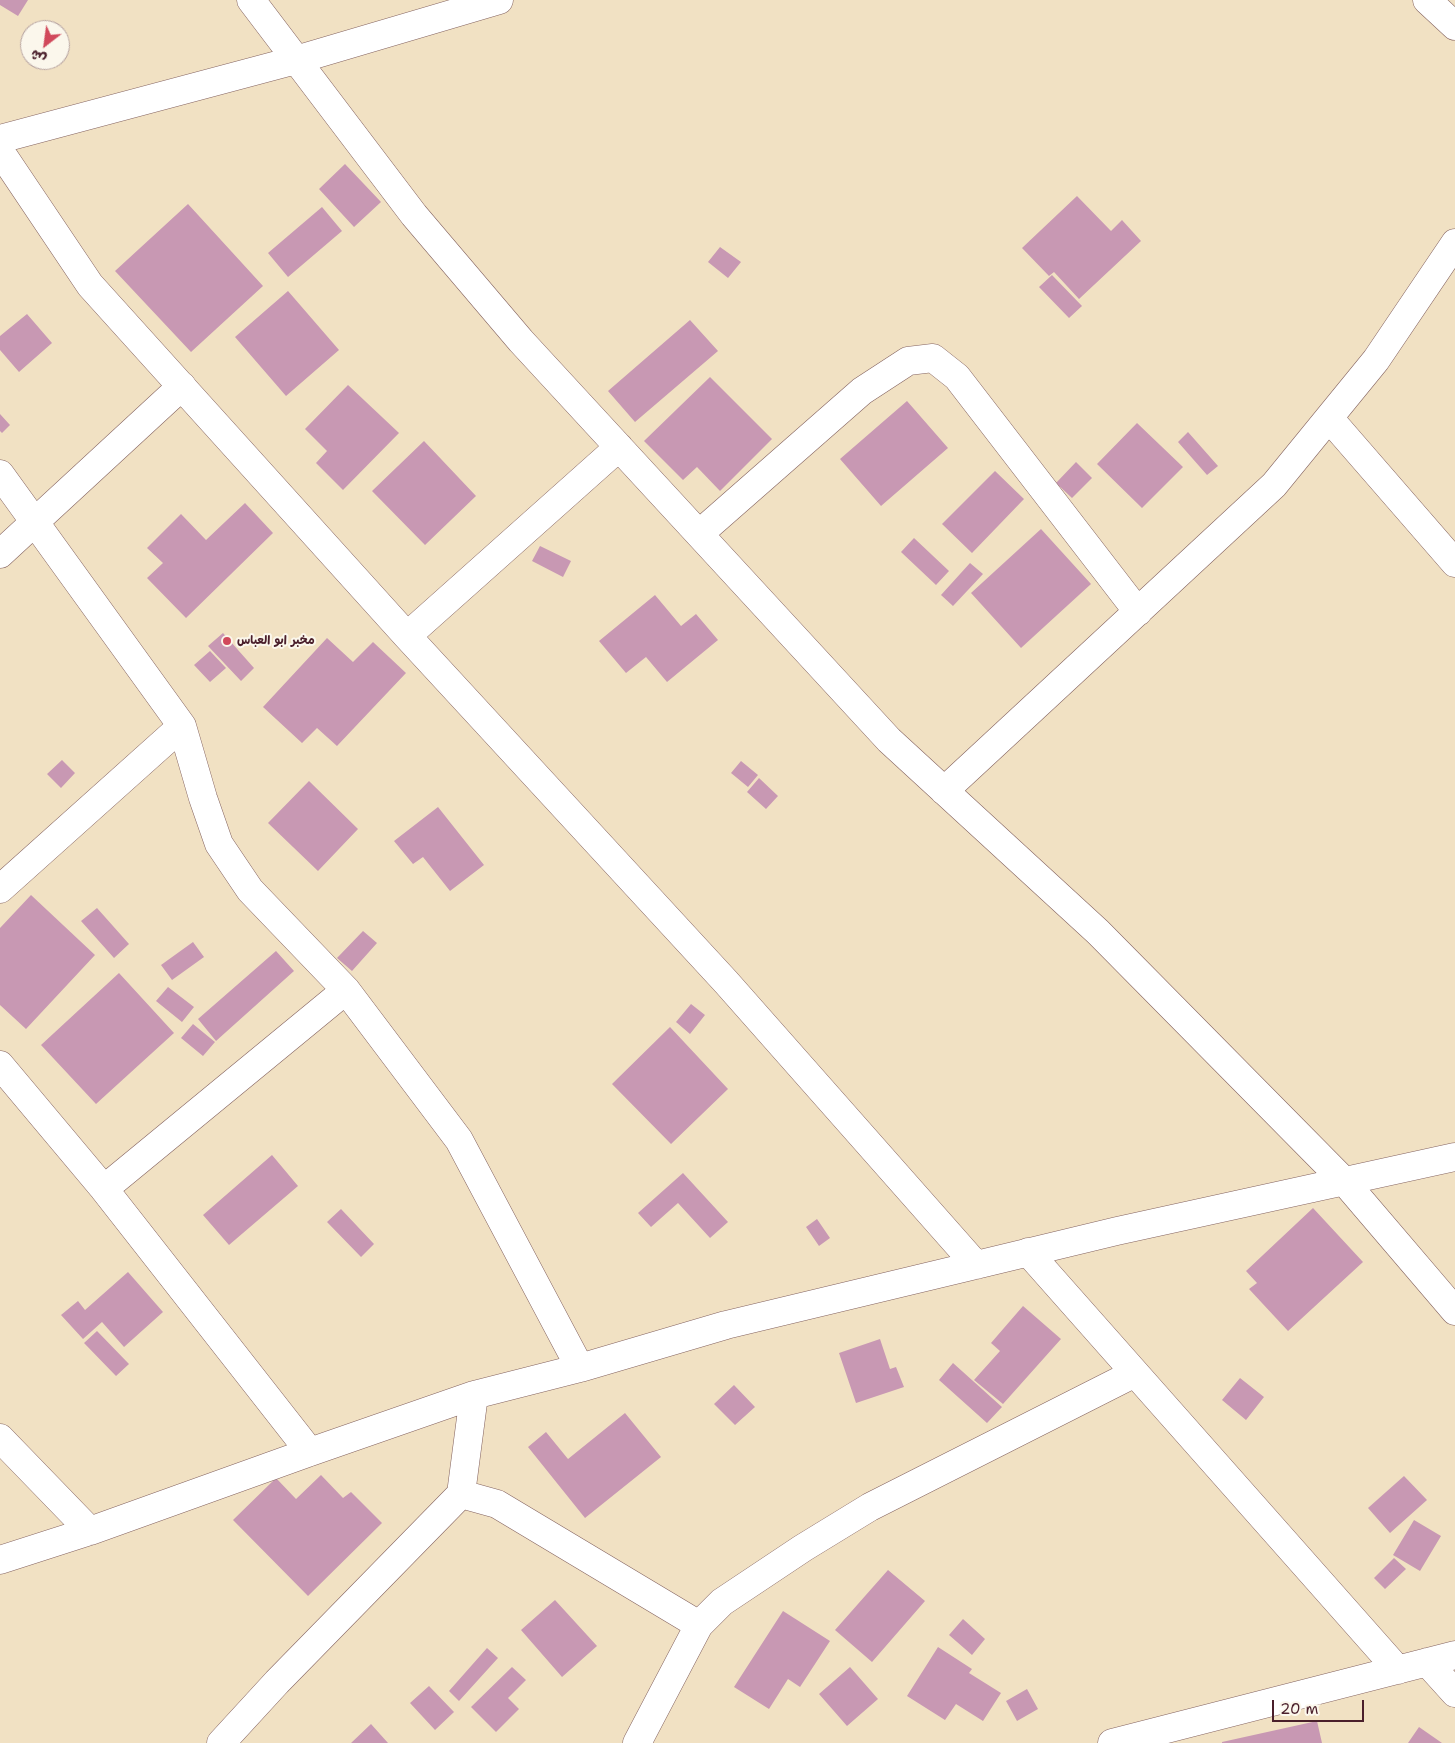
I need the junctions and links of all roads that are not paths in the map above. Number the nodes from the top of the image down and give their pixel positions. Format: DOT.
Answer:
graph roads {
  1 [pos="251,0"];
  2 [pos="499,0"];
  3 [pos="1427,0"];
  4 [pos="1455,26"];
  5 [pos="296,60"];
  6 [pos="0,138"];
  7 [pos="0,151"];
  8 [pos="1455,243"];
  9 [pos="182,386"];
  10 [pos="1329,418"];
  11 [pos="619,447"];
  12 [pos="0,474"];
  13 [pos="34,522"];
  14 [pos="698,534"];
  15 [pos="0,554"];
  16 [pos="1455,563"];
  17 [pos="1138,612"];
  18 [pos="407,636"];
  19 [pos="182,726"];
  20 [pos="944,791"];
  21 [pos="0,889"];
  22 [pos="346,990"];
  23 [pos="0,1064"];
  24 [pos="1455,1157"];
  25 [pos="1344,1181"];
  26 [pos="104,1189"];
  27 [pos="1028,1252"];
  28 [pos="976,1264"];
  29 [pos="1455,1311"];
  30 [pos="580,1368"];
  31 [pos="1136,1373"];
  32 [pos="474,1395"];
  33 [pos="0,1438"];
  34 [pos="310,1452"];
  35 [pos="461,1494"];
  36 [pos="90,1531"];
  37 [pos="0,1560"];
  38 [pos="699,1625"];
  39 [pos="1455,1655"];
  40 [pos="1427,1662"];
  41 [pos="1398,1670"];
  42 [pos="1455,1692"];
  43 [pos="1190,1734"];
  44 [pos="220,1743"];
  45 [pos="637,1743"];
  46 [pos="1112,1743"];
  1 -- 5 [label="street"];
  2 -- 5 [label="street"];
  3 -- 4 [label="street"];
  5 -- 6 [label="street"];
  5 -- 11 [label="street"];
  7 -- 9 [label="street"];
  8 -- 10 [label="street"];
  9 -- 13 [label="street"];
  9 -- 18 [label="street"];
  10 -- 16 [label="street"];
  10 -- 17 [label="street"];
  11 -- 14 [label="street"];
  11 -- 18 [label="street"];
  12 -- 13 [label="street"];
  13 -- 15 [label="street"];
  13 -- 19 [label="street"];
  14 -- 17 [label="street"];
  14 -- 20 [label="street"];
  17 -- 20 [label="street"];
  18 -- 28 [label="street"];
  19 -- 21 [label="street"];
  19 -- 22 [label="street"];
  20 -- 25 [label="street"];
  22 -- 26 [label="street"];
  22 -- 30 [label="street"];
  23 -- 26 [label="street"];
  24 -- 25 [label="street"];
  25 -- 27 [label="street"];
  25 -- 29 [label="street"];
  26 -- 34 [label="street"];
  27 -- 28 [label="street"];
  27 -- 31 [label="street"];
  28 -- 30 [label="street"];
  30 -- 32 [label="street"];
  31 -- 38 [label="street"];
  31 -- 41 [label="street"];
  32 -- 34 [label="street"];
  32 -- 35 [label="street"];
  33 -- 36 [label="street"];
  34 -- 36 [label="street"];
  35 -- 38 [label="street"];
  35 -- 44 [label="street"];
  36 -- 37 [label="street"];
  38 -- 45 [label="street"];
  39 -- 40 [label="street"];
  40 -- 41 [label="street"];
  40 -- 42 [label="street"];
  41 -- 43 [label="street"];
  43 -- 46 [label="street"];
}
